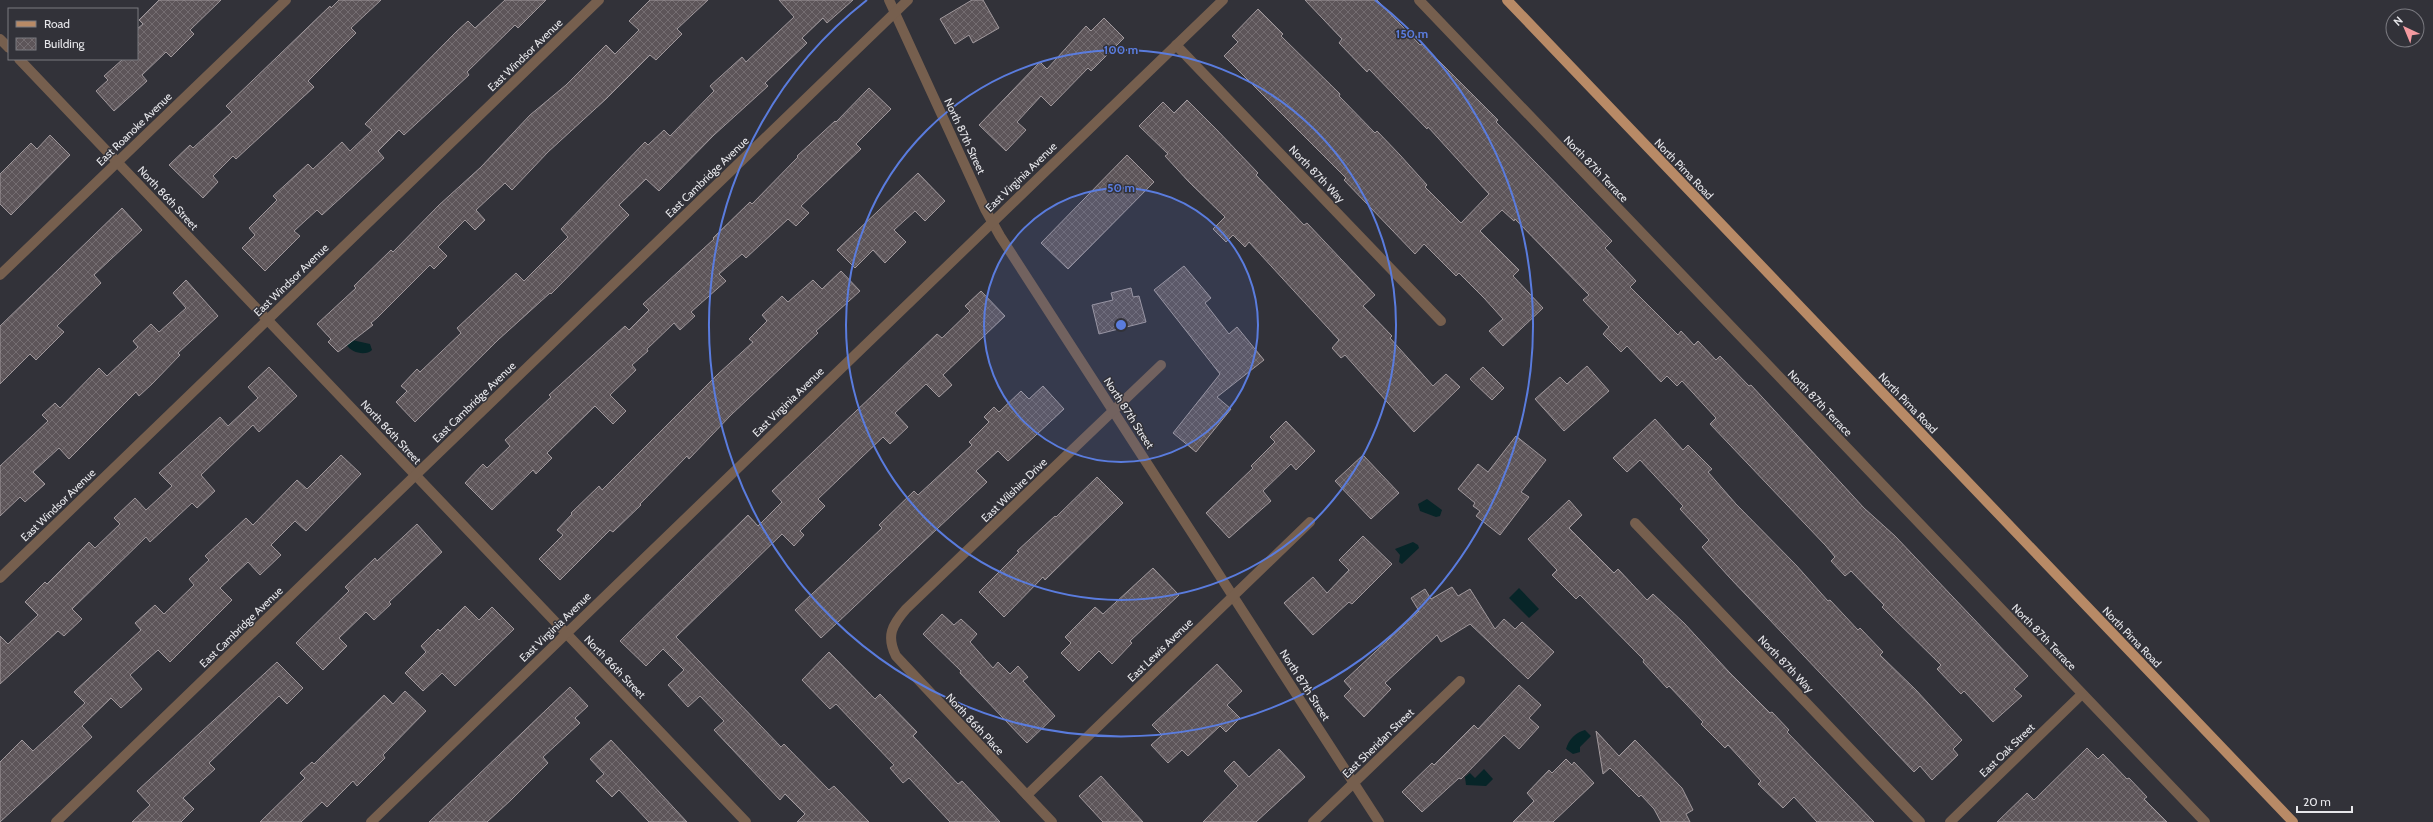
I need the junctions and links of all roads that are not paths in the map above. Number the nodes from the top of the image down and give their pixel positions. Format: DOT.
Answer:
graph roads {
  1 [pos="286,0"];
  2 [pos="599,0"];
  3 [pos="889,0"];
  4 [pos="908,0"];
  5 [pos="1223,0"];
  6 [pos="1418,0"];
  7 [pos="1507,0"];
  8 [pos="895,13"];
  9 [pos="0,39"];
  10 [pos="1176,45"];
  11 [pos="8,47"];
  12 [pos="20,60"];
  13 [pos="118,162"];
  14 [pos="992,222"];
  15 [pos="0,275"];
  16 [pos="268,320"];
  17 [pos="1441,321"];
  18 [pos="1161,365"];
  19 [pos="1114,411"];
  20 [pos="415,476"];
  21 [pos="1310,522"];
  22 [pos="1635,523"];
  23 [pos="0,578"];
  24 [pos="1233,596"];
  25 [pos="566,634"];
  26 [pos="890,637"];
  27 [pos="1460,680"];
  28 [pos="2082,694"];
  29 [pos="1354,783"];
  30 [pos="1026,795"];
  31 [pos="56,822"];
  32 [pos="371,822"];
  33 [pos="746,822"];
  34 [pos="1052,822"];
  35 [pos="1313,822"];
  36 [pos="1379,822"];
  37 [pos="1920,822"];
  38 [pos="1950,822"];
  39 [pos="2205,822"];
  40 [pos="2292,822"];
  1 -- 13 [label="street, East Roanoke Avenue"];
  2 -- 16 [label="street, East Windsor Avenue"];
  3 -- 8 [label="street, North 87th Street"];
  4 -- 8 [label="street, East Cambridge Avenue"];
  5 -- 10 [label="street, East Virginia Avenue"];
  6 -- 28 [label="street, North 87th Terrace"];
  7 -- 40 [label="main road, North Pima Road"];
  8 -- 14 [label="street, North 87th Street"];
  8 -- 20 [label="street, East Cambridge Avenue"];
  9 -- 11 [label="street"];
  10 -- 14 [label="street, East Virginia Avenue"];
  10 -- 17 [label="street, North 87th Way"];
  12 -- 13 [label="street, North 86th Street"];
  13 -- 15 [label="street, East Roanoke Avenue"];
  13 -- 16 [label="street, North 86th Street"];
  14 -- 19 [label="street, North 87th Street"];
  14 -- 25 [label="street, East Virginia Avenue"];
  16 -- 20 [label="street, North 86th Street"];
  16 -- 23 [label="street, East Windsor Avenue"];
  18 -- 19 [label="street, East Wilshire Drive"];
  19 -- 24 [label="street, North 87th Street"];
  19 -- 26 [label="street, East Wilshire Drive"];
  20 -- 25 [label="street, North 86th Street"];
  20 -- 31 [label="street, East Cambridge Avenue"];
  21 -- 24 [label="street, East Lewis Avenue"];
  22 -- 37 [label="street, North 87th Way"];
  24 -- 29 [label="street, North 87th Street"];
  24 -- 30 [label="street, East Lewis Avenue"];
  25 -- 32 [label="street, East Virginia Avenue"];
  25 -- 33 [label="street, North 86th Street"];
  26 -- 30 [label="street, North 86th Place"];
  27 -- 29 [label="street, East Sheridan Street"];
  28 -- 38 [label="street, East Oak Street"];
  28 -- 39 [label="street, North 87th Terrace"];
  29 -- 35 [label="street, East Sheridan Street"];
  29 -- 36 [label="street, North 87th Street"];
  30 -- 34 [label="street, North 86th Place"];
}
